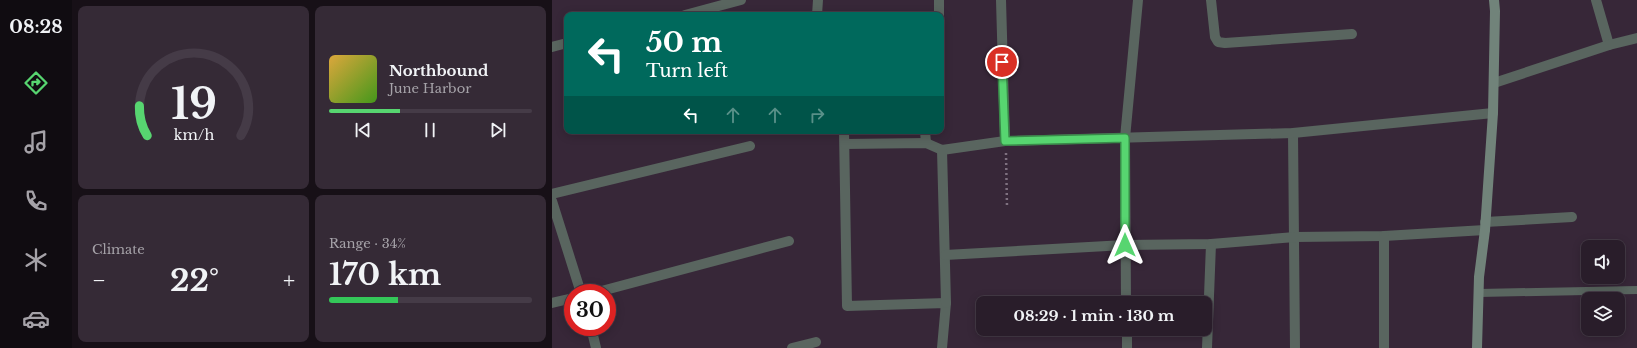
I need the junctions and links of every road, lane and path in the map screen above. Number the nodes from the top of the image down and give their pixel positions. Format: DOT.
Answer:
graph roads {
  1 [pos="741,0"];
  2 [pos="818,0"];
  3 [pos="939,0"];
  4 [pos="1001,0"];
  5 [pos="1138,0"];
  6 [pos="1211,0"];
  7 [pos="1494,0"];
  8 [pos="1596,0"];
  9 [pos="696,12"];
  10 [pos="818,12"];
  11 [pos="939,12"];
  12 [pos="1352,34"];
  13 [pos="1637,38"];
  14 [pos="564,44"];
  15 [pos="1609,45"];
  16 [pos="552,47"];
  17 [pos="1494,83"];
  18 [pos="1493,113"];
  19 [pos="1293,133"];
  20 [pos="844,134"];
  21 [pos="926,134"];
  22 [pos="1125,138"];
  23 [pos="1005,141"];
  24 [pos="926,143"];
  25 [pos="845,144"];
  26 [pos="750,146"];
  27 [pos="942,150"];
  28 [pos="552,194"];
  29 [pos="552,201"];
  30 [pos="1007,207"];
  31 [pos="1572,217"];
  32 [pos="1485,226"];
  33 [pos="1384,236"];
  34 [pos="1295,237"];
  35 [pos="788,241"];
  36 [pos="1212,244"];
  37 [pos="1125,245"];
  38 [pos="945,255"];
  39 [pos="578,284"];
  40 [pos="616,287"];
  41 [pos="1637,290"];
  42 [pos="1479,293"];
  43 [pos="1126,296"];
  44 [pos="564,300"];
  45 [pos="552,303"];
  46 [pos="946,303"];
  47 [pos="593,336"];
  48 [pos="1127,336"];
  49 [pos="816,342"];
  50 [pos="596,348"];
  51 [pos="792,348"];
  52 [pos="942,348"];
  53 [pos="1127,348"];
  54 [pos="1207,348"];
  55 [pos="1295,348"];
  56 [pos="1384,348"];
  57 [pos="1477,348"];
  1 -- 9 [label="street"];
  2 -- 10 [label="street"];
  3 -- 11 [label="street"];
  4 -- 23 [label="street"];
  5 -- 22 [label="street"];
  6 -- 12 [label="street"];
  7 -- 17 [label="main road"];
  8 -- 15 [label="street"];
  13 -- 15 [label="street"];
  14 -- 16 [label="street"];
  15 -- 17 [label="street"];
  17 -- 18 [label="main road"];
  18 -- 19 [label="street"];
  18 -- 32 [label="main road"];
  19 -- 22 [label="street"];
  19 -- 34 [label="street"];
  20 -- 25 [label="street"];
  21 -- 24 [label="street"];
  22 -- 23 [label="street"];
  22 -- 37 [label="street"];
  23 -- 27 [label="street"];
  23 -- 30 [label="path"];
  24 -- 25 [label="street"];
  24 -- 27 [label="street"];
  25 -- 46 [label="street"];
  26 -- 28 [label="street"];
  27 -- 38 [label="street"];
  29 -- 39 [label="street"];
  31 -- 32 [label="street"];
  32 -- 33 [label="street"];
  32 -- 42 [label="main road"];
  33 -- 34 [label="street"];
  33 -- 56 [label="street"];
  34 -- 36 [label="street"];
  34 -- 55 [label="street"];
  35 -- 40 [label="street"];
  36 -- 37 [label="street"];
  36 -- 54 [label="street"];
  37 -- 38 [label="street"];
  37 -- 43 [label="street"];
  38 -- 46 [label="street"];
  41 -- 42 [label="lane"];
  42 -- 57 [label="main road"];
  44 -- 45 [label="street"];
  46 -- 52 [label="street"];
  47 -- 50 [label="street"];
  48 -- 53 [label="street"];
  49 -- 51 [label="street"];
}
